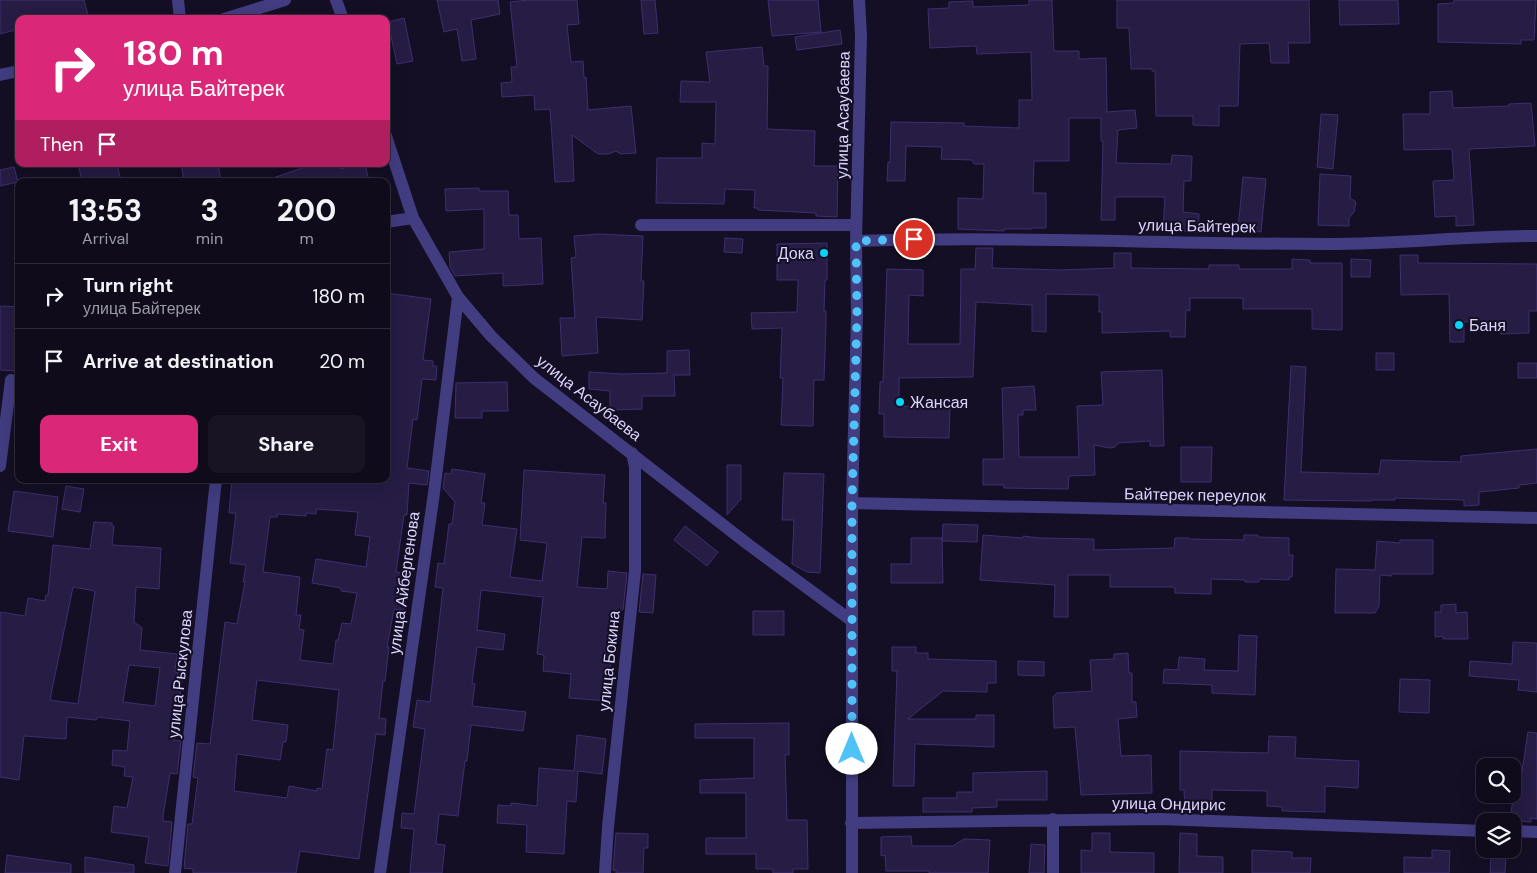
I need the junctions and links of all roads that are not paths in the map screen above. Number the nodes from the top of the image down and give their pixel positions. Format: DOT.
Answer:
graph roads {
  1 [pos="178,0"];
  2 [pos="284,0"];
  3 [pos="336,0"];
  4 [pos="859,0"];
  5 [pos="180,15"];
  6 [pos="237,15"];
  7 [pos="342,15"];
  8 [pos="15,72"];
  9 [pos="0,75"];
  10 [pos="390,148"];
  11 [pos="413,218"];
  12 [pos="390,221"];
  13 [pos="641,225"];
  14 [pos="856,225"];
  15 [pos="1537,236"];
  16 [pos="856,241"];
  17 [pos="458,297"];
  18 [pos="11,380"];
  19 [pos="632,453"];
  20 [pos="0,466"];
  21 [pos="216,483"];
  22 [pos="852,504"];
  23 [pos="1537,518"];
  24 [pos="852,621"];
  25 [pos="1053,820"];
  26 [pos="851,823"];
  27 [pos="1476,830"];
  28 [pos="1521,831"];
  29 [pos="1537,832"];
  30 [pos="175,873"];
  31 [pos="380,873"];
  32 [pos="605,873"];
  33 [pos="852,873"];
  34 [pos="1053,873"];
  1 -- 5 [label="street"];
  2 -- 6 [label="street"];
  3 -- 7 [label="street"];
  4 -- 14 [label="street, улица Асаубаева"];
  8 -- 9 [label="street"];
  10 -- 11 [label="street, улица Асаубаева"];
  11 -- 12 [label="street"];
  11 -- 17 [label="street, улица Асаубаева"];
  13 -- 14 [label="street"];
  14 -- 16 [label="street, улица Асаубаева"];
  15 -- 16 [label="street, улица Байтерек"];
  16 -- 22 [label="street, улица Асаубаева"];
  17 -- 19 [label="street, улица Асаубаева"];
  17 -- 31 [label="street, улица Айбергенова"];
  18 -- 20 [label="street"];
  19 -- 24 [label="street, улица Асаубаева"];
  19 -- 32 [label="street, улица Бокина"];
  21 -- 30 [label="street, улица Рыскулова"];
  22 -- 23 [label="street, Байтерек переулок"];
  22 -- 24 [label="street, улица Асаубаева"];
  24 -- 26 [label="street, улица Асаубаева"];
  25 -- 26 [label="street, улица Ондирис"];
  25 -- 27 [label="street, улица Ондирис"];
  25 -- 34 [label="street"];
  26 -- 33 [label="street, улица Асаубаева"];
  28 -- 29 [label="street"];
}
